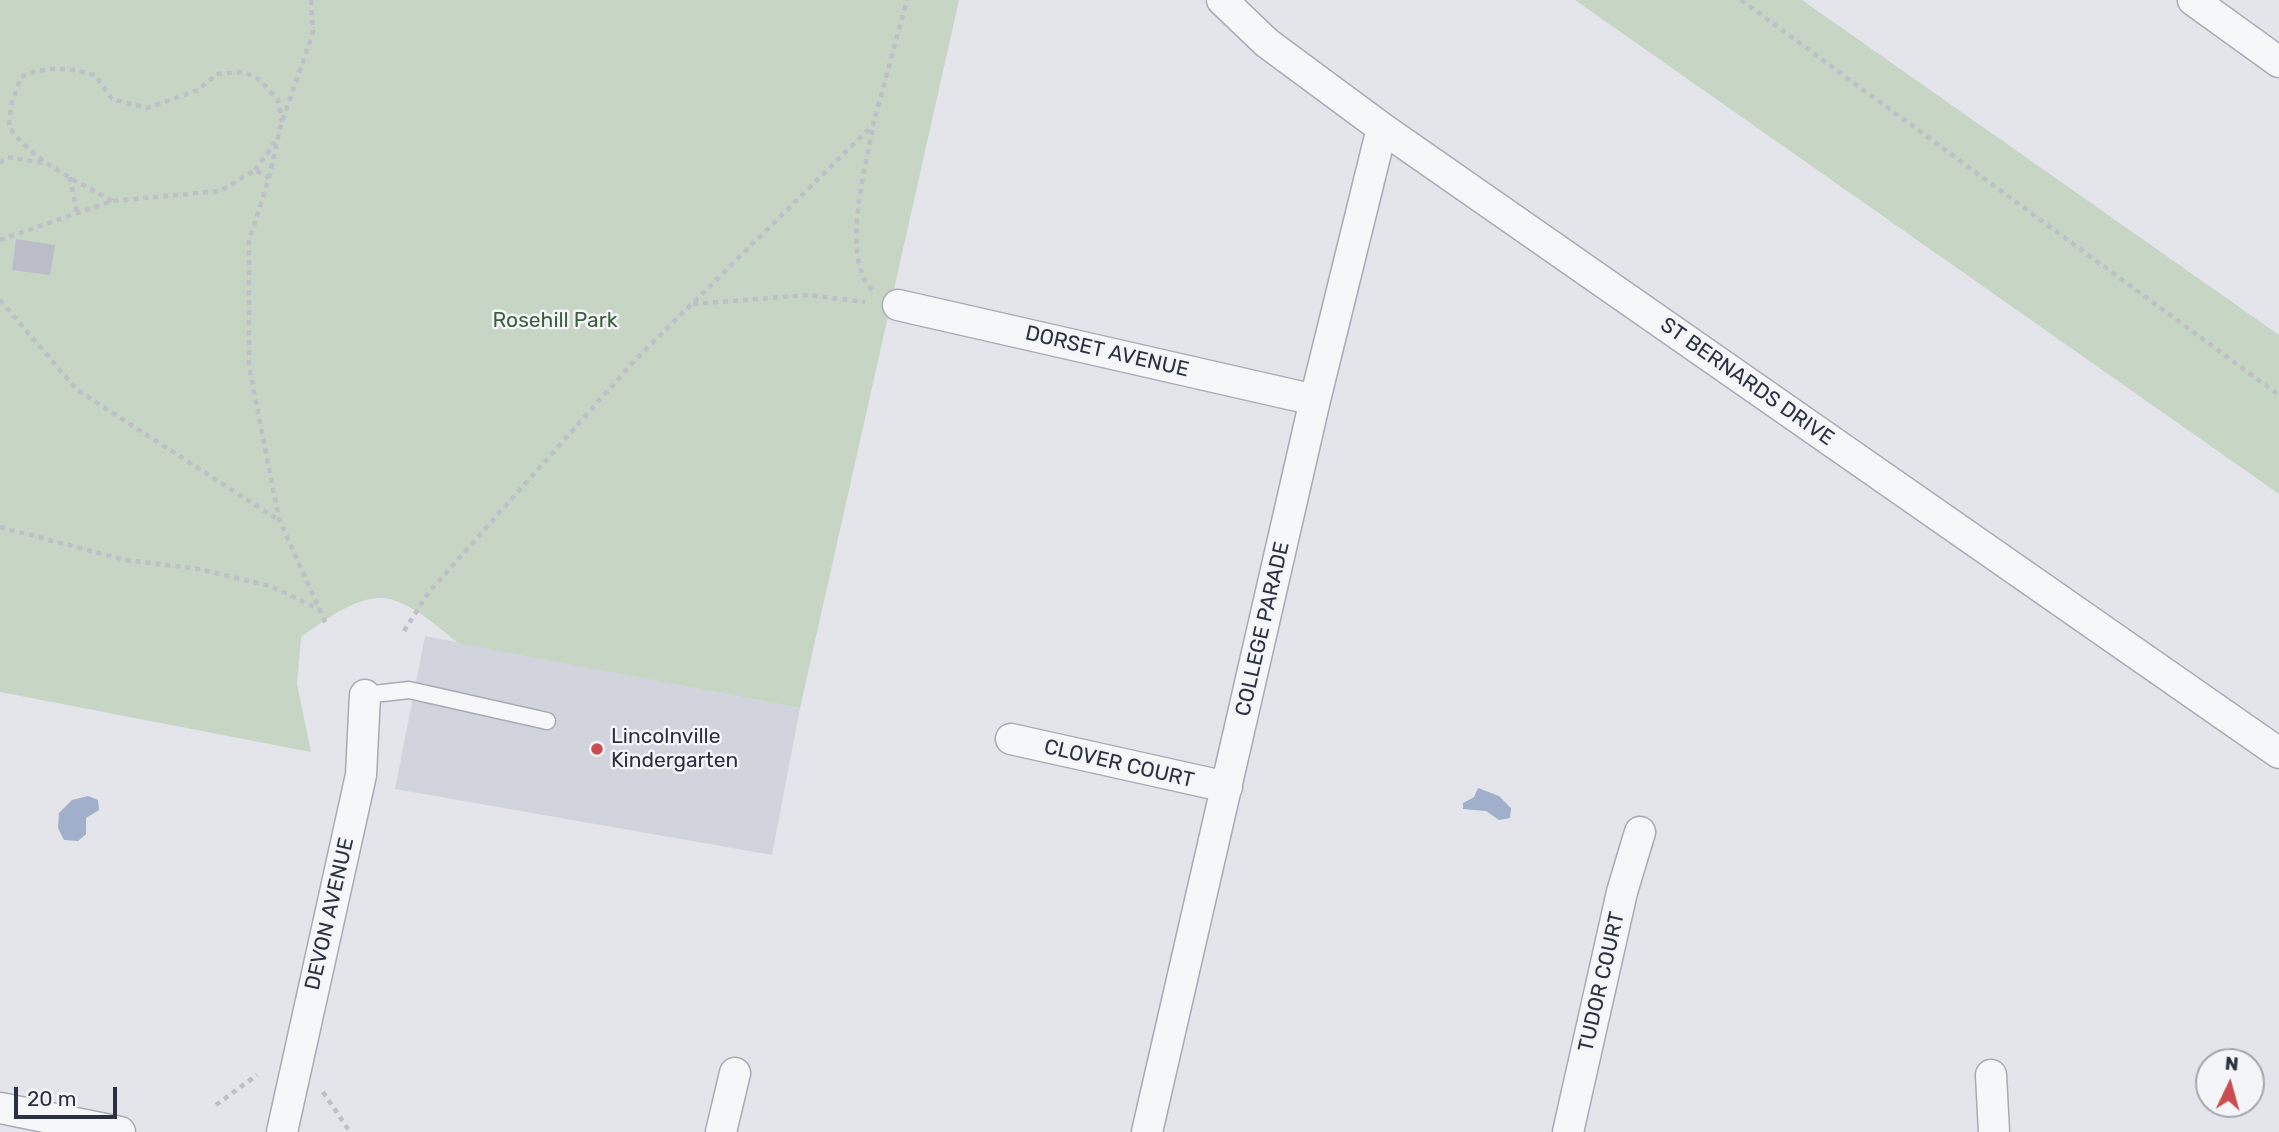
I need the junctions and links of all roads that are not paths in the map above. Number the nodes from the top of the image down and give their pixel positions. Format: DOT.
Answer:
graph roads {
  1 [pos="1223,0"];
  2 [pos="2193,0"];
  3 [pos="2279,62"];
  4 [pos="1382,128"];
  5 [pos="884,301"];
  6 [pos="1315,400"];
  7 [pos="365,695"];
  8 [pos="547,721"];
  9 [pos="1010,739"];
  10 [pos="2279,753"];
  11 [pos="1227,787"];
  12 [pos="1640,832"];
  13 [pos="735,1073"];
  14 [pos="1992,1075"];
  15 [pos="0,1108"];
  16 [pos="120,1132"];
  17 [pos="282,1132"];
  18 [pos="721,1132"];
  19 [pos="1147,1132"];
  20 [pos="1568,1132"];
  21 [pos="1994,1132"];
  1 -- 4 [label="street, ST BERNARDS DRIVE"];
  2 -- 3 [label="street"];
  4 -- 6 [label="street, COLLEGE PARADE"];
  4 -- 10 [label="street, ST BERNARDS DRIVE"];
  5 -- 6 [label="street, DORSET AVENUE"];
  6 -- 11 [label="street, COLLEGE PARADE"];
  7 -- 8 [label="lane"];
  7 -- 17 [label="street, DEVON AVENUE"];
  9 -- 11 [label="street, CLOVER COURT"];
  11 -- 19 [label="street, COLLEGE PARADE"];
  12 -- 20 [label="street, TUDOR COURT"];
  13 -- 18 [label="street"];
  14 -- 21 [label="street"];
  15 -- 16 [label="street"];
}
